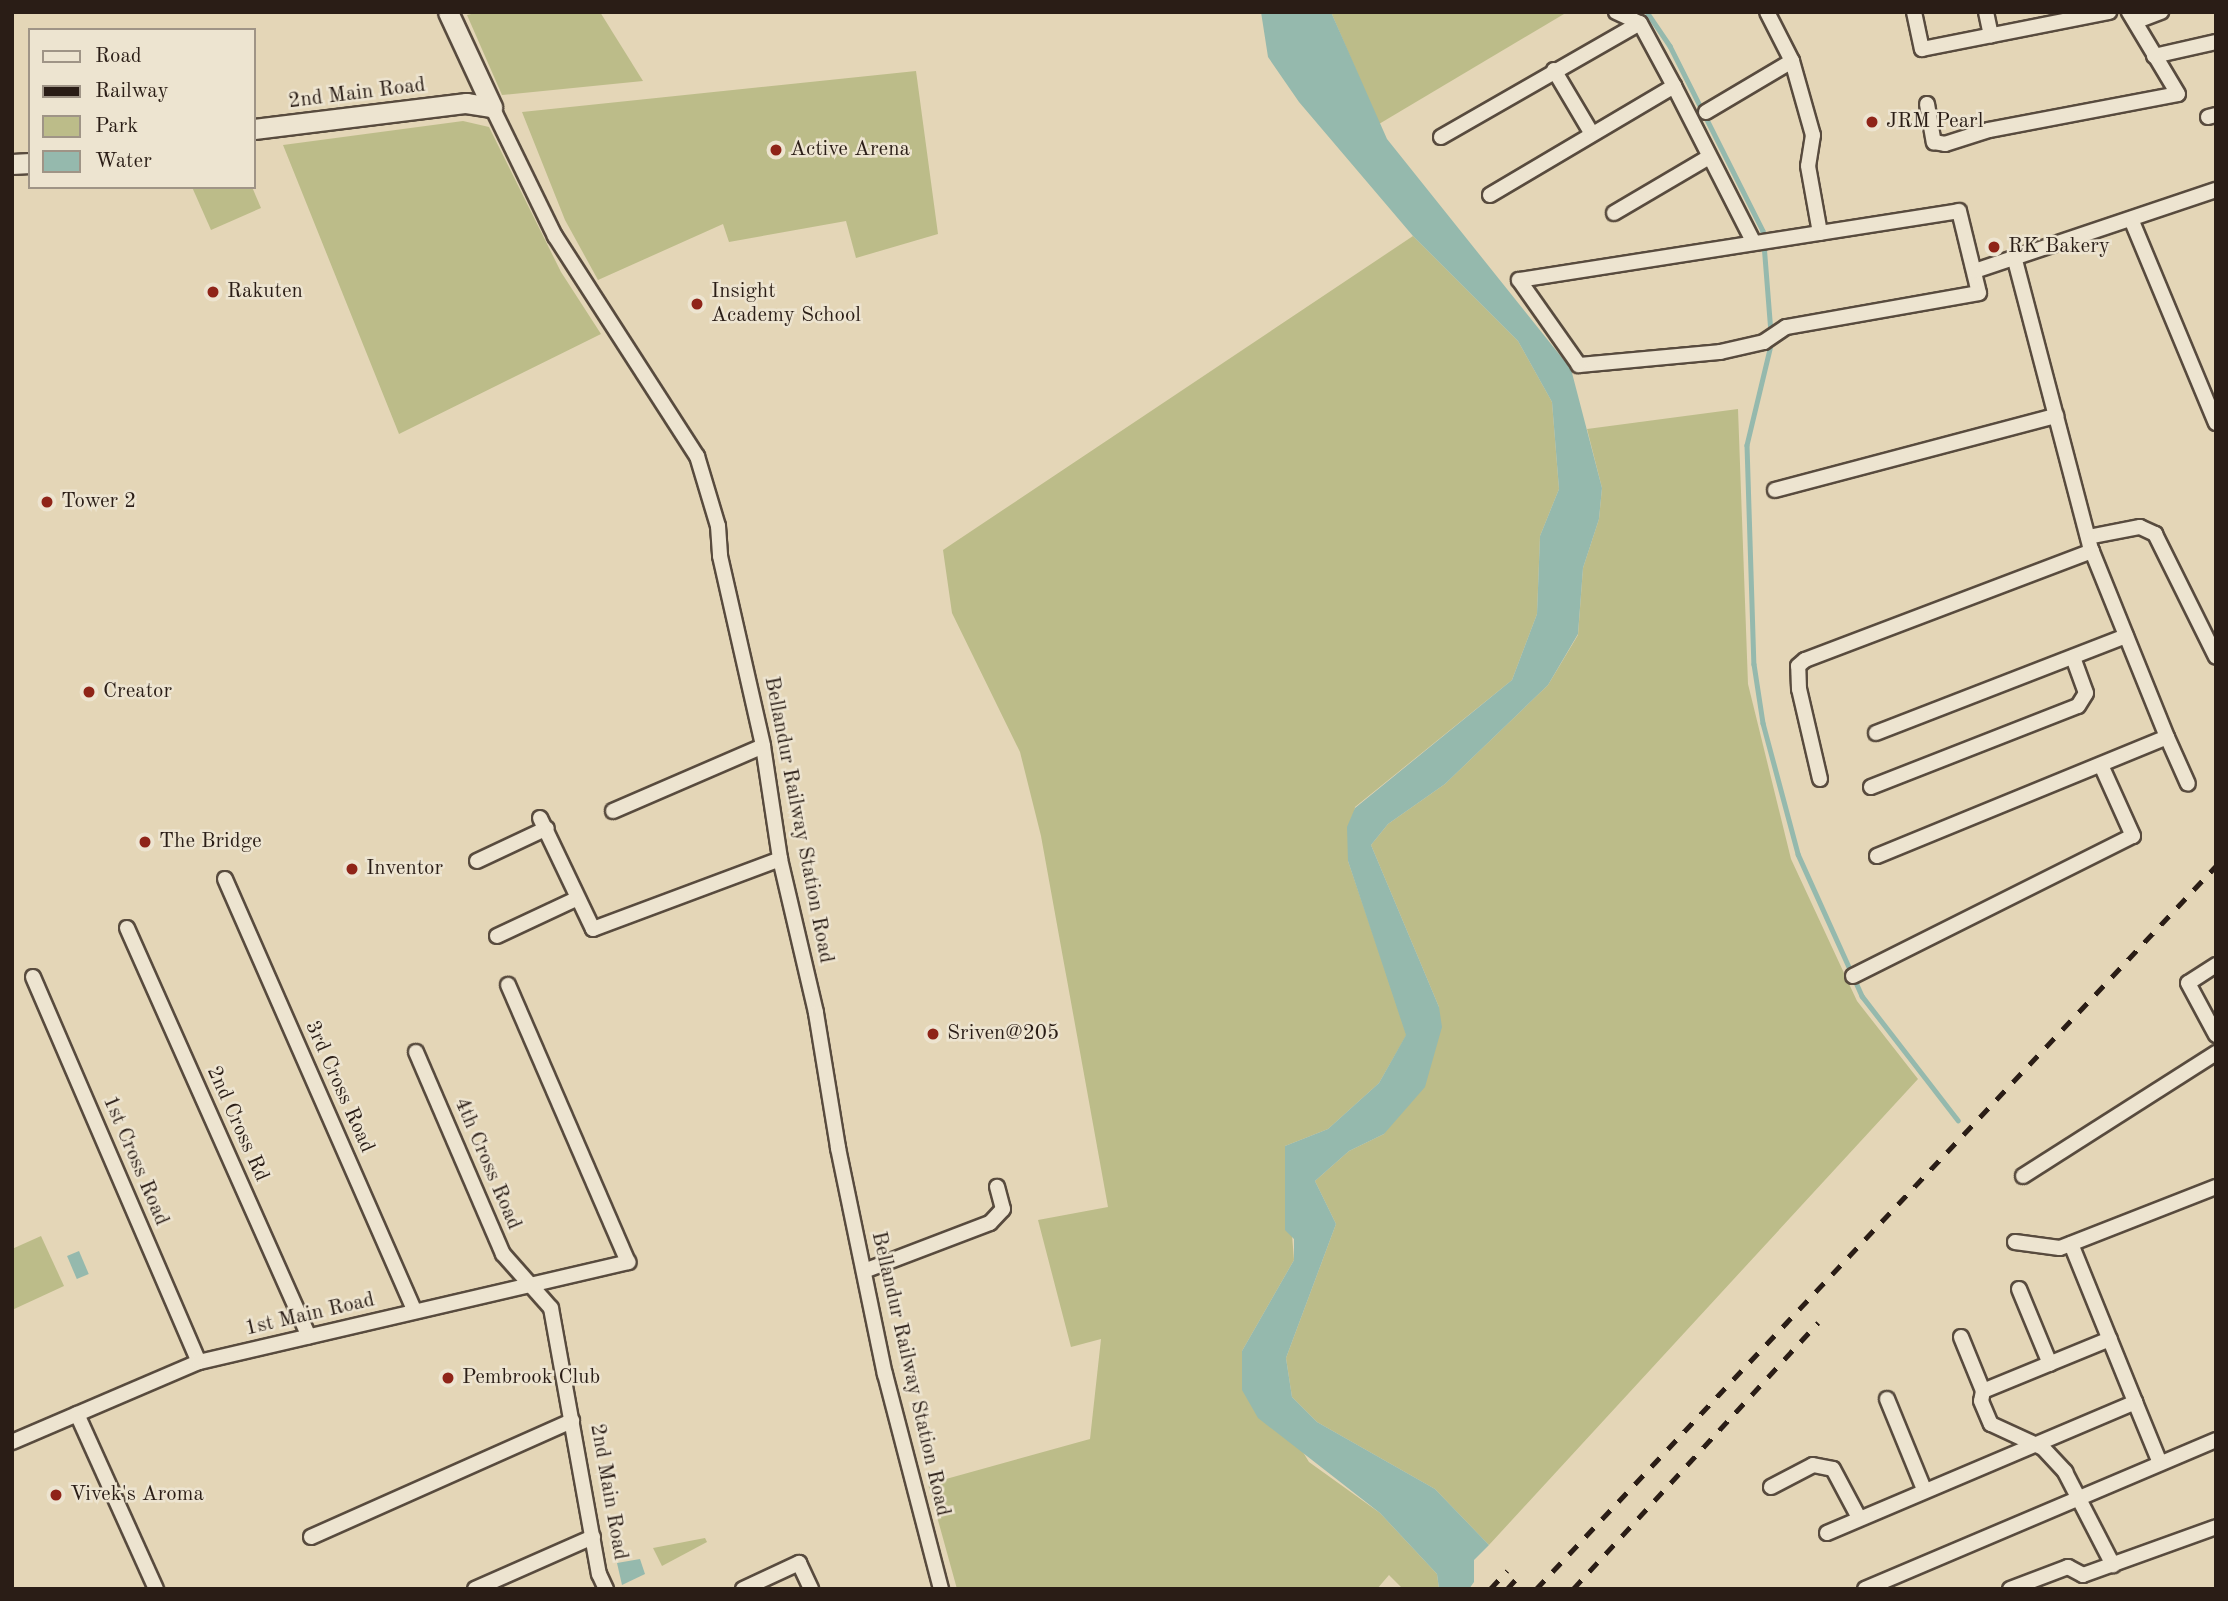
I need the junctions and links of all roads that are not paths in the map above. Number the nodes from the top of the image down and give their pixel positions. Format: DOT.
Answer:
graph roads {
  1 [pos="448,12"];
  2 [pos="1616,12"];
  3 [pos="1768,12"];
  4 [pos="1914,12"];
  5 [pos="1986,12"];
  6 [pos="2109,12"];
  7 [pos="2161,12"];
  8 [pos="2133,16"];
  9 [pos="2061,17"];
  10 [pos="1640,23"];
  11 [pos="1991,36"];
  12 [pos="2216,42"];
  13 [pos="2154,56"];
  14 [pos="1792,61"];
  15 [pos="1554,70"];
  16 [pos="1674,86"];
  17 [pos="1927,104"];
  18 [pos="492,107"];
  19 [pos="1706,112"];
  20 [pos="256,129"];
  21 [pos="1592,134"];
  22 [pos="1441,137"];
  23 [pos="1709,157"];
  24 [pos="2216,190"];
  25 [pos="1490,195"];
  26 [pos="1614,213"];
  27 [pos="2131,219"];
  28 [pos="1821,233"];
  29 [pos="1760,242"];
  30 [pos="2015,260"];
  31 [pos="1975,271"];
  32 [pos="2056,416"];
  33 [pos="2216,423"];
  34 [pos="1775,490"];
  35 [pos="2090,544"];
  36 [pos="2126,636"];
  37 [pos="2073,657"];
  38 [pos="2216,657"];
  39 [pos="1876,733"];
  40 [pos="2167,737"];
  41 [pos="763,746"];
  42 [pos="2101,765"];
  43 [pos="1820,779"];
  44 [pos="2188,784"];
  45 [pos="1871,787"];
  46 [pos="613,811"];
  47 [pos="1877,856"];
  48 [pos="780,859"];
  49 [pos="477,861"];
  50 [pos="225,879"];
  51 [pos="578,898"];
  52 [pos="127,928"];
  53 [pos="497,936"];
  54 [pos="2216,965"];
  55 [pos="1853,976"];
  56 [pos="33,977"];
  57 [pos="508,985"];
  58 [pos="2216,1035"];
  59 [pos="416,1052"];
  60 [pos="2216,1053"];
  61 [pos="2023,1176"];
  62 [pos="997,1187"];
  63 [pos="2216,1188"];
  64 [pos="2015,1242"];
  65 [pos="2071,1244"];
  66 [pos="864,1271"];
  67 [pos="532,1284"];
  68 [pos="2019,1289"];
  69 [pos="415,1311"];
  70 [pos="309,1336"];
  71 [pos="1961,1337"];
  72 [pos="2110,1339"];
  73 [pos="199,1362"];
  74 [pos="2050,1364"];
  75 [pos="1983,1391"];
  76 [pos="1887,1399"];
  77 [pos="2135,1402"];
  78 [pos="77,1415"];
  79 [pos="572,1421"];
  80 [pos="2216,1440"];
  81 [pos="12,1443"];
  82 [pos="2034,1444"];
  83 [pos="2160,1463"];
  84 [pos="1772,1487"];
  85 [pos="1924,1489"];
  86 [pos="2082,1497"];
  87 [pos="1859,1518"];
  88 [pos="2216,1527"];
  89 [pos="1827,1533"];
  90 [pos="311,1537"];
  91 [pos="593,1537"];
  92 [pos="2113,1565"];
  93 [pos="2085,1582"];
  94 [pos="156,1589"];
  95 [pos="475,1589"];
  96 [pos="606,1589"];
  97 [pos="743,1589"];
  98 [pos="811,1589"];
  99 [pos="941,1589"];
  100 [pos="1865,1589"];
  101 [pos="2010,1589"];
  1 -- 18 [label="street"];
  2 -- 10 [label="street"];
  3 -- 14 [label="street"];
  4 -- 11 [label="street"];
  5 -- 11 [label="street"];
  6 -- 9 [label="street"];
  7 -- 8 [label="street"];
  8 -- 13 [label="street"];
  9 -- 11 [label="street"];
  10 -- 15 [label="street"];
  10 -- 16 [label="street"];
  12 -- 13 [label="street"];
  13 -- 17 [label="street"];
  14 -- 19 [label="street"];
  14 -- 28 [label="street"];
  15 -- 21 [label="street"];
  15 -- 22 [label="street"];
  16 -- 21 [label="street"];
  16 -- 23 [label="street"];
  18 -- 20 [label="street, 2nd Main Road"];
  18 -- 41 [label="street, Bellandur Railway Station Road"];
  21 -- 25 [label="street"];
  23 -- 26 [label="street"];
  23 -- 29 [label="street"];
  24 -- 27 [label="street"];
  27 -- 30 [label="street"];
  27 -- 33 [label="street"];
  28 -- 29 [label="street"];
  28 -- 31 [label="street"];
  29 -- 31 [label="street"];
  30 -- 31 [label="street"];
  30 -- 32 [label="street"];
  32 -- 34 [label="street"];
  32 -- 35 [label="street"];
  35 -- 36 [label="street"];
  35 -- 38 [label="street"];
  35 -- 43 [label="street"];
  36 -- 37 [label="street"];
  36 -- 40 [label="street"];
  37 -- 39 [label="street"];
  37 -- 45 [label="street"];
  40 -- 42 [label="street"];
  40 -- 44 [label="street"];
  41 -- 46 [label="street"];
  41 -- 48 [label="street, Bellandur Railway Station Road"];
  42 -- 47 [label="street"];
  42 -- 55 [label="street"];
  48 -- 51 [label="street"];
  48 -- 66 [label="street, Bellandur Railway Station Road"];
  49 -- 51 [label="street"];
  50 -- 69 [label="street, 3rd Cross Road"];
  51 -- 53 [label="street"];
  52 -- 70 [label="street, 2nd Cross Rd"];
  54 -- 58 [label="street"];
  56 -- 73 [label="street, 1st Cross Road"];
  57 -- 67 [label="street, 1st Main Road"];
  59 -- 67 [label="street, 4th Cross Road"];
  60 -- 61 [label="street"];
  62 -- 66 [label="street"];
  63 -- 65 [label="street"];
  64 -- 65 [label="street"];
  65 -- 72 [label="street"];
  66 -- 99 [label="street, Bellandur Railway Station Road"];
  67 -- 69 [label="street, 1st Main Road"];
  67 -- 79 [label="street, 2nd Main Road"];
  68 -- 74 [label="street"];
  69 -- 70 [label="street, 1st Main Road"];
  70 -- 73 [label="street, 1st Main Road"];
  71 -- 75 [label="street"];
  72 -- 74 [label="street"];
  72 -- 77 [label="street"];
  73 -- 78 [label="street, 1st Main Road"];
  74 -- 75 [label="street"];
  75 -- 82 [label="street"];
  76 -- 85 [label="street"];
  77 -- 82 [label="street"];
  77 -- 83 [label="street"];
  78 -- 81 [label="street, 1st Main Road"];
  78 -- 94 [label="street"];
  79 -- 90 [label="street"];
  79 -- 91 [label="street, 2nd Main Road"];
  80 -- 83 [label="street"];
  82 -- 85 [label="street"];
  82 -- 86 [label="street"];
  83 -- 86 [label="street"];
  84 -- 87 [label="street"];
  85 -- 87 [label="street"];
  86 -- 92 [label="street"];
  86 -- 100 [label="street"];
  87 -- 89 [label="street"];
  88 -- 92 [label="street"];
  91 -- 95 [label="street"];
  91 -- 96 [label="street, 2nd Main Road"];
  92 -- 93 [label="street"];
  93 -- 101 [label="street"];
  97 -- 98 [label="street"];
}
